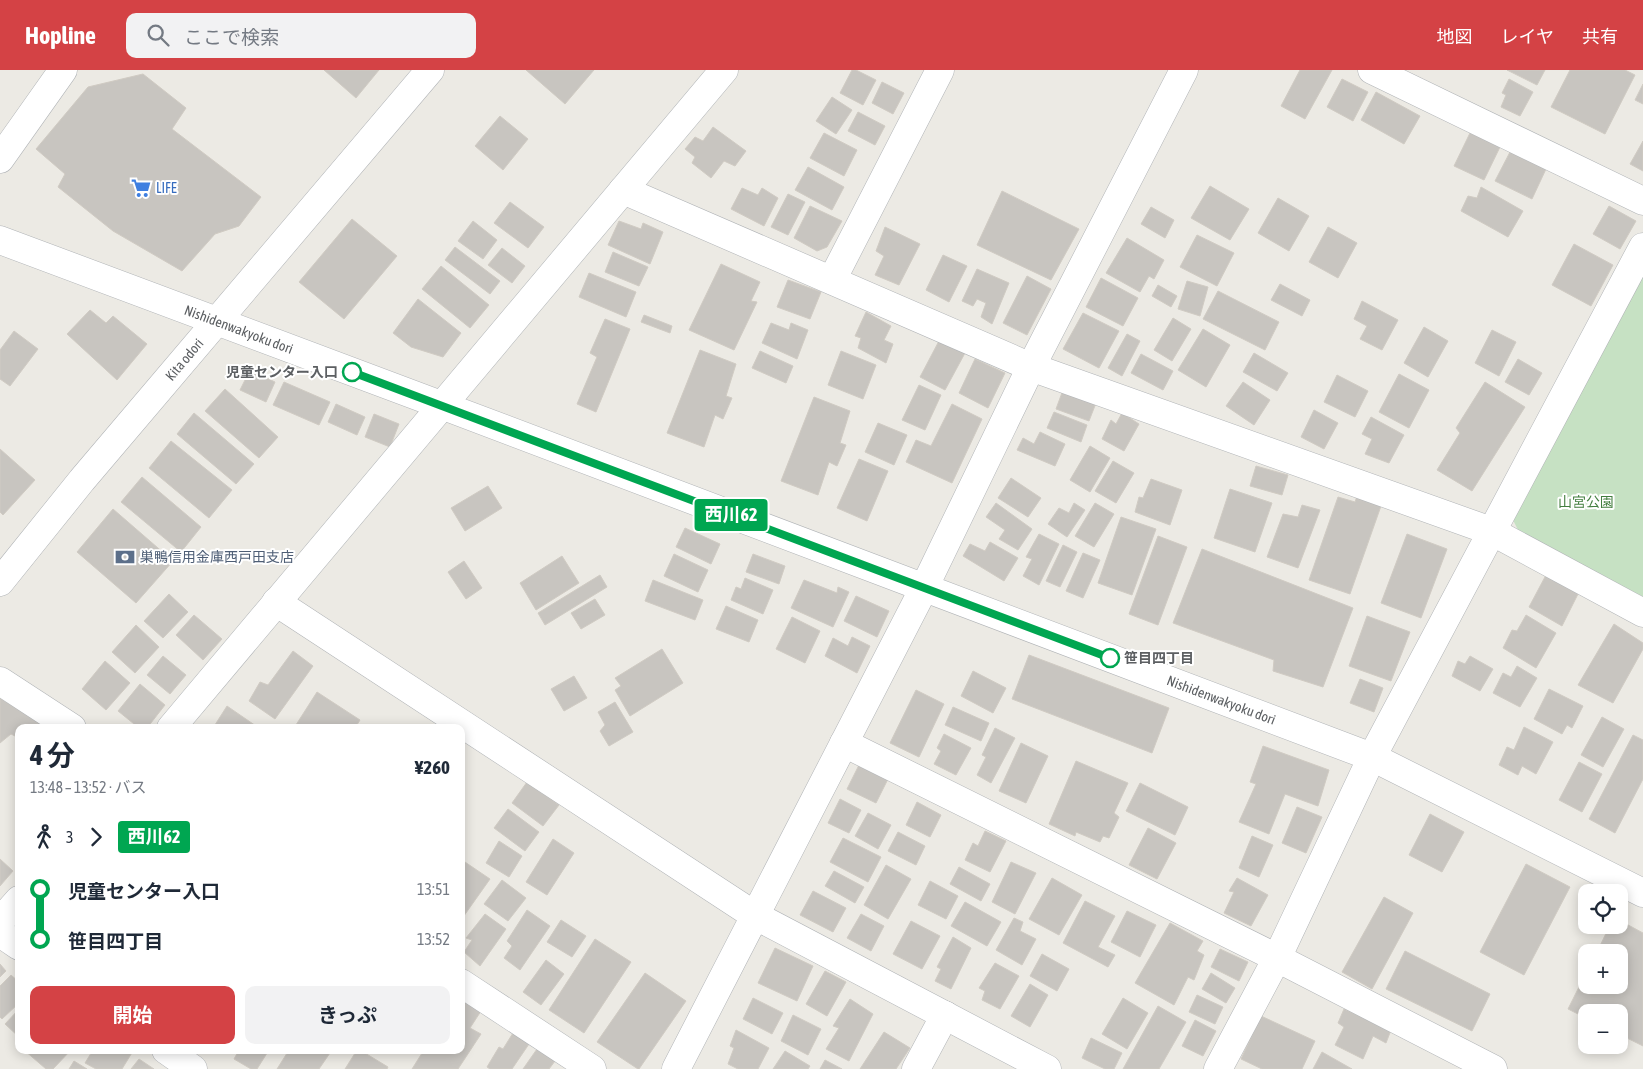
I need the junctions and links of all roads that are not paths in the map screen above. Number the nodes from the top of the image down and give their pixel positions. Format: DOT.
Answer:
graph roads {
  1 [pos="63,70"];
  2 [pos="430,70"];
  3 [pos="724,70"];
  4 [pos="940,70"];
  5 [pos="1184,70"];
  6 [pos="1372,70"];
  7 [pos="0,159"];
  8 [pos="623,190"];
  9 [pos="1643,202"];
  10 [pos="0,240"];
  11 [pos="1643,247"];
  12 [pos="832,280"];
  13 [pos="217,322"];
  14 [pos="1031,367"];
  15 [pos="442,405"];
  16 [pos="1491,531"];
  17 [pos="0,582"];
  18 [pos="924,588"];
  19 [pos="276,602"];
  20 [pos="1643,613"];
  21 [pos="0,681"];
  22 [pos="66,724"];
  23 [pos="174,724"];
  24 [pos="462,724"];
  25 [pos="465,726"];
  26 [pos="844,743"];
  27 [pos="1372,757"];
  28 [pos="1643,893"];
  29 [pos="15,904"];
  30 [pos="754,915"];
  31 [pos="0,921"];
  32 [pos="0,933"];
  33 [pos="15,943"];
  34 [pos="1277,958"];
  35 [pos="465,986"];
  36 [pos="944,1015"];
  37 [pos="592,1069"];
  38 [pos="676,1069"];
  39 [pos="916,1069"];
  40 [pos="1047,1069"];
  41 [pos="1218,1069"];
  42 [pos="1493,1069"];
  1 -- 7 [label="street"];
  2 -- 13 [label="street, Kita odori"];
  3 -- 8 [label="street"];
  4 -- 12 [label="street"];
  5 -- 14 [label="street"];
  6 -- 9 [label="street"];
  8 -- 12 [label="street"];
  8 -- 15 [label="street"];
  10 -- 13 [label="street, Nishidenwakyoku dori"];
  11 -- 16 [label="street"];
  12 -- 14 [label="street"];
  13 -- 15 [label="street, Nishidenwakyoku dori"];
  13 -- 17 [label="street, Kita odori"];
  14 -- 16 [label="street"];
  14 -- 18 [label="street"];
  15 -- 18 [label="street, Nishidenwakyoku dori"];
  15 -- 19 [label="street"];
  16 -- 20 [label="street"];
  16 -- 27 [label="street"];
  18 -- 26 [label="street"];
  18 -- 27 [label="street, Nishidenwakyoku dori"];
  19 -- 23 [label="street"];
  19 -- 24 [label="street"];
  21 -- 22 [label="street"];
  25 -- 30 [label="street"];
  26 -- 30 [label="street"];
  26 -- 34 [label="street"];
  27 -- 28 [label="street, Nishidenwakyoku dori"];
  27 -- 34 [label="street"];
  29 -- 31 [label="street"];
  30 -- 36 [label="street"];
  30 -- 38 [label="street"];
  32 -- 33 [label="street"];
  34 -- 41 [label="street"];
  34 -- 42 [label="street"];
  35 -- 37 [label="street"];
  36 -- 39 [label="street"];
  36 -- 40 [label="street"];
}
